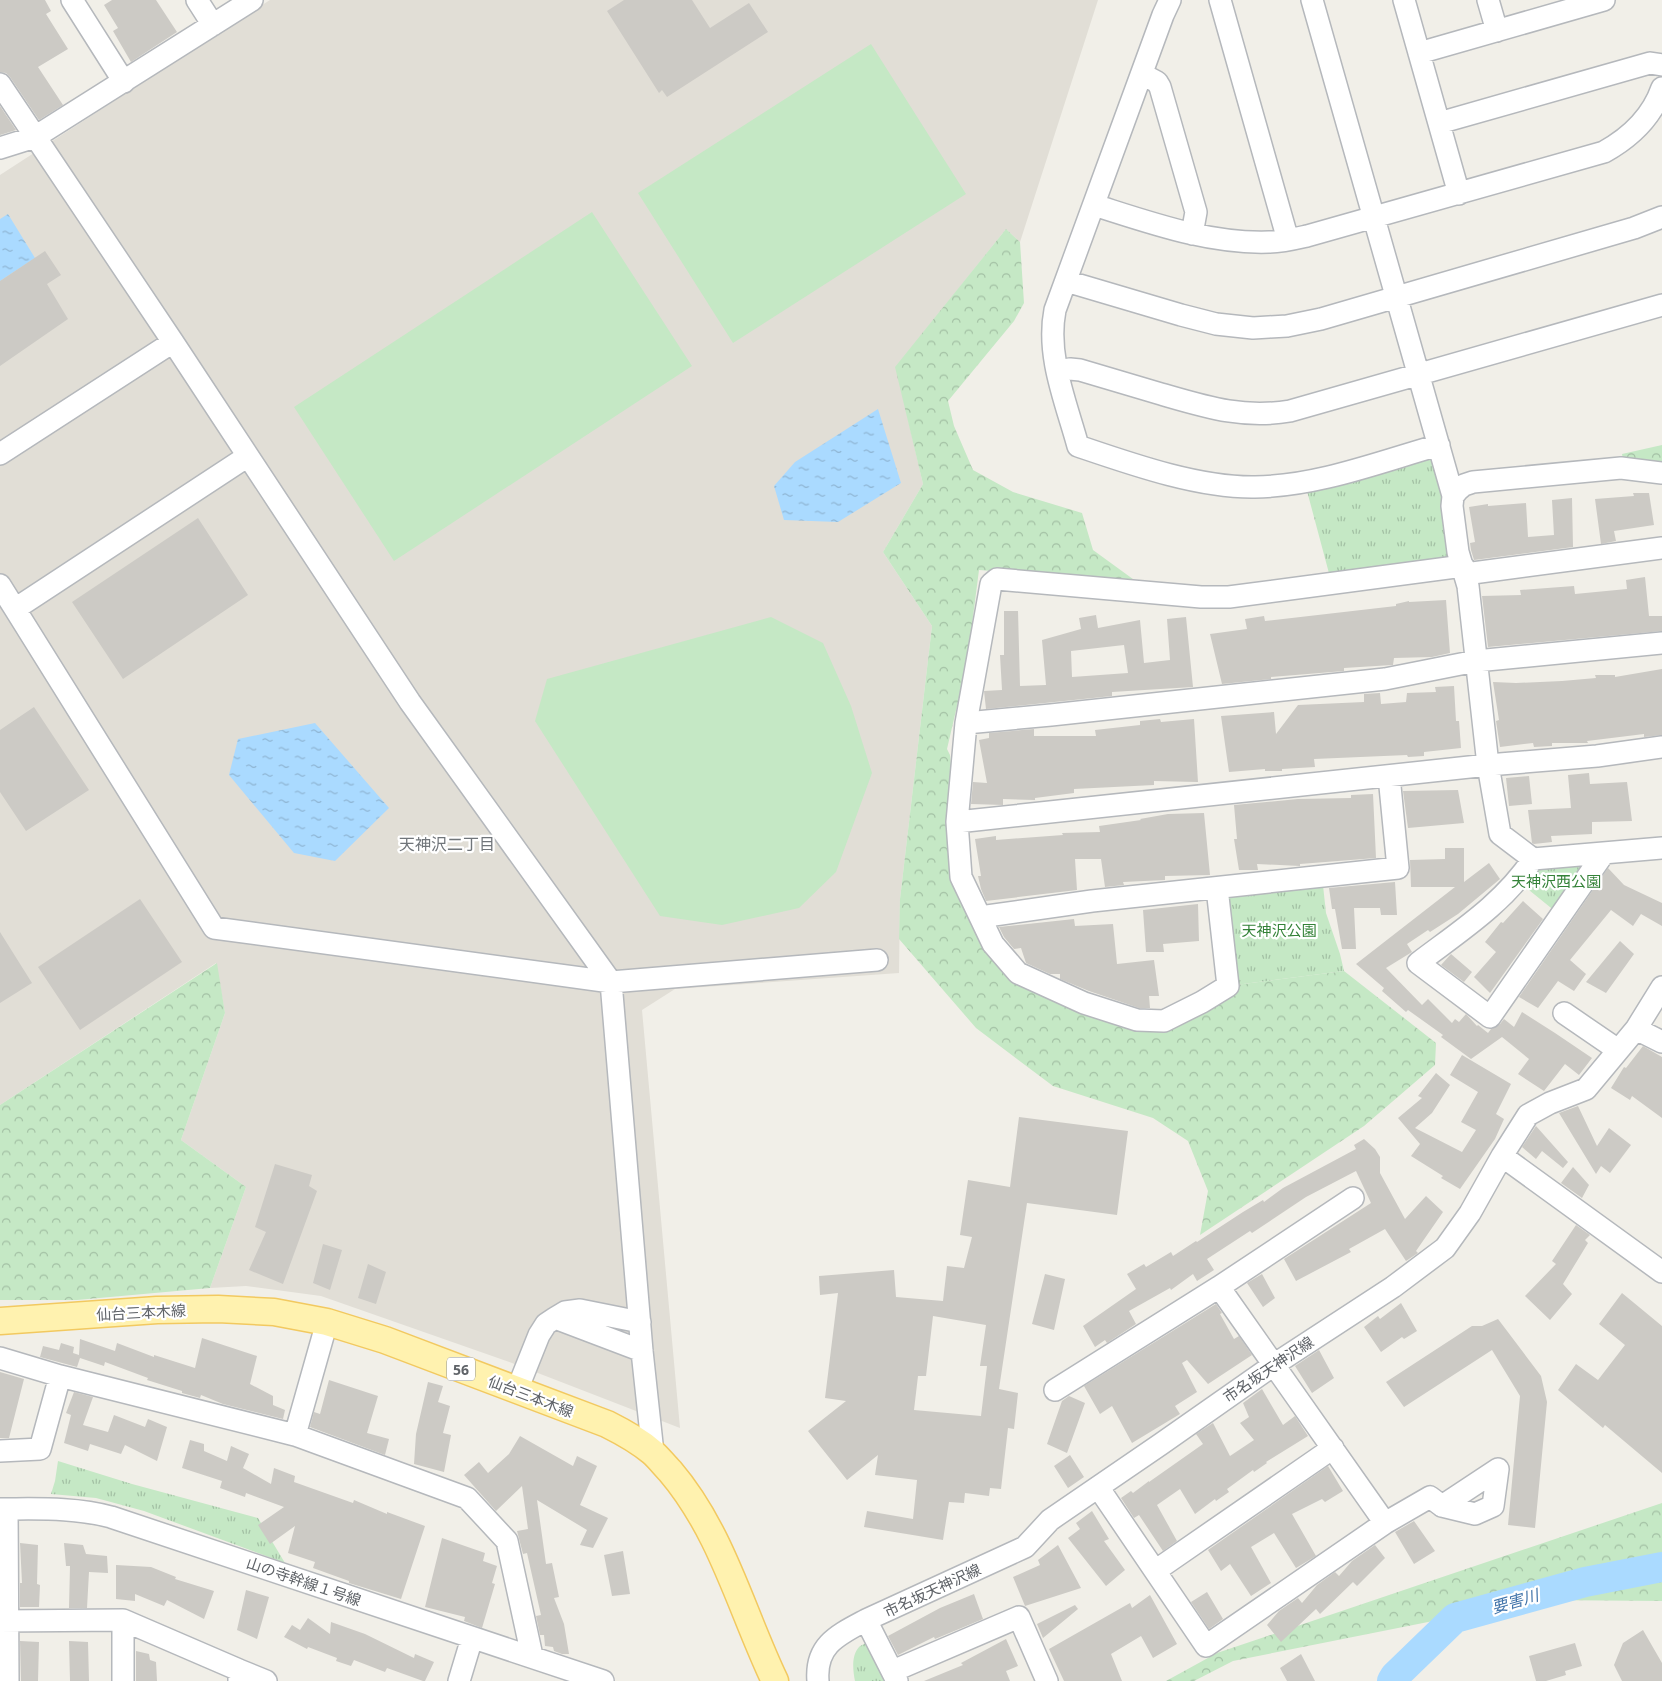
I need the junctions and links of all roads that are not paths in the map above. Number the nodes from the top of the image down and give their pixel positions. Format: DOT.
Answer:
graph roads {
  1 [pos="72,0"];
  2 [pos="197,0"];
  3 [pos="252,0"];
  4 [pos="1170,0"];
  5 [pos="1220,0"];
  6 [pos="1312,0"];
  7 [pos="1404,0"];
  8 [pos="1488,0"];
  9 [pos="1604,0"];
  10 [pos="213,25"];
  11 [pos="1496,31"];
  12 [pos="1419,53"];
  13 [pos="1662,65"];
  14 [pos="1142,74"];
  15 [pos="124,82"];
  16 [pos="0,84"];
  17 [pos="1662,88"];
  18 [pos="1439,123"];
  19 [pos="35,137"];
  20 [pos="0,148"];
  21 [pos="1458,194"];
  22 [pos="1094,205"];
  23 [pos="1662,217"];
  24 [pos="1374,218"];
  25 [pos="1192,234"];
  26 [pos="1288,240"];
  27 [pos="1066,281"];
  28 [pos="1396,297"];
  29 [pos="1662,305"];
  30 [pos="173,342"];
  31 [pos="1057,371"];
  32 [pos="1419,374"];
  33 [pos="1439,445"];
  34 [pos="0,454"];
  35 [pos="248,456"];
  36 [pos="1662,473"];
  37 [pos="1453,496"];
  38 [pos="1662,548"];
  39 [pos="1464,570"];
  40 [pos="0,585"];
  41 [pos="15,609"];
  42 [pos="1662,643"];
  43 [pos="1476,661"];
  44 [pos="966,723"];
  45 [pos="1662,747"];
  46 [pos="1488,765"];
  47 [pos="1388,776"];
  48 [pos="957,822"];
  49 [pos="1662,848"];
  50 [pos="1604,853"];
  51 [pos="1533,859"];
  52 [pos="1217,888"];
  53 [pos="980,917"];
  54 [pos="877,960"];
  55 [pos="611,982"];
  56 [pos="1662,987"];
  57 [pos="1564,1014"];
  58 [pos="1636,1029"];
  59 [pos="1662,1042"];
  60 [pos="1618,1050"];
  61 [pos="1502,1156"];
  62 [pos="1353,1198"];
  63 [pos="1662,1272"];
  64 [pos="1219,1286"];
  65 [pos="555,1318"];
  66 [pos="0,1321"];
  67 [pos="327,1322"];
  68 [pos="640,1322"];
  69 [pos="642,1352"];
  70 [pos="0,1358"];
  71 [pos="1274,1364"];
  72 [pos="60,1376"];
  73 [pos="517,1390"];
  74 [pos="1055,1390"];
  75 [pos="295,1435"];
  76 [pos="1334,1448"];
  77 [pos="0,1451"];
  78 [pos="653,1453"];
  79 [pos="1098,1487"];
  80 [pos="1442,1506"];
  81 [pos="4,1509"];
  82 [pos="1385,1523"];
  83 [pos="1155,1571"];
  84 [pos="124,1620"];
  85 [pos="866,1620"];
  86 [pos="4,1621"];
  87 [pos="472,1638"];
  88 [pos="532,1656"];
  89 [pos="239,1675"];
  90 [pos="895,1676"];
  91 [pos="8,1681"];
  92 [pos="124,1681"];
  93 [pos="266,1681"];
  94 [pos="459,1681"];
  95 [pos="603,1681"];
  96 [pos="775,1681"];
  97 [pos="818,1681"];
  98 [pos="1047,1681"];
  1 -- 15 [label="street"];
  2 -- 10 [label="street"];
  3 -- 10 [label="street"];
  4 -- 14 [label="street"];
  5 -- 26 [label="street"];
  6 -- 24 [label="street"];
  7 -- 12 [label="street"];
  8 -- 11 [label="street"];
  9 -- 11 [label="street"];
  10 -- 15 [label="street"];
  11 -- 12 [label="street"];
  12 -- 18 [label="street"];
  13 -- 18 [label="street"];
  14 -- 22 [label="street"];
  14 -- 25 [label="street"];
  15 -- 19 [label="street"];
  16 -- 19 [label="street"];
  17 -- 21 [label="street"];
  18 -- 21 [label="street"];
  19 -- 20 [label="street"];
  19 -- 30 [label="street"];
  21 -- 24 [label="street"];
  22 -- 25 [label="street"];
  22 -- 27 [label="street"];
  23 -- 28 [label="street"];
  24 -- 26 [label="street"];
  24 -- 28 [label="street"];
  25 -- 26 [label="street"];
  27 -- 28 [label="street"];
  27 -- 31 [label="street"];
  28 -- 32 [label="street"];
  29 -- 32 [label="street"];
  30 -- 34 [label="street"];
  30 -- 35 [label="street"];
  31 -- 32 [label="street"];
  31 -- 33 [label="street"];
  32 -- 33 [label="street"];
  33 -- 37 [label="street"];
  35 -- 41 [label="street"];
  35 -- 55 [label="street"];
  36 -- 37 [label="street"];
  37 -- 39 [label="street"];
  38 -- 39 [label="street"];
  39 -- 43 [label="street"];
  39 -- 44 [label="street"];
  40 -- 41 [label="street"];
  41 -- 55 [label="street"];
  42 -- 43 [label="street"];
  43 -- 44 [label="street"];
  43 -- 46 [label="street"];
  44 -- 48 [label="street"];
  45 -- 46 [label="street"];
  46 -- 47 [label="street"];
  46 -- 51 [label="street"];
  47 -- 48 [label="street"];
  47 -- 52 [label="street"];
  48 -- 53 [label="street"];
  49 -- 50 [label="street"];
  50 -- 51 [label="street"];
  50 -- 51 [label="street"];
  52 -- 53 [label="street"];
  52 -- 53 [label="street"];
  54 -- 55 [label="street"];
  55 -- 68 [label="street"];
  56 -- 58 [label="street, 市名坂天神沢線"];
  57 -- 60 [label="street"];
  58 -- 59 [label="street"];
  58 -- 60 [label="street, 市名坂天神沢線"];
  60 -- 61 [label="street, 市名坂天神沢線"];
  61 -- 63 [label="street"];
  61 -- 71 [label="street, 市名坂天神沢線"];
  62 -- 64 [label="street"];
  64 -- 71 [label="street"];
  64 -- 74 [label="street"];
  65 -- 68 [label="street"];
  65 -- 69 [label="street"];
  65 -- 73 [label="street"];
  66 -- 67 [label="main road, 仙台三本木線 / 56"];
  67 -- 73 [label="main road, 仙台三本木線 / 56"];
  67 -- 75 [label="street"];
  68 -- 69 [label="street"];
  69 -- 78 [label="street"];
  70 -- 72 [label="street"];
  71 -- 76 [label="street"];
  71 -- 79 [label="street, 市名坂天神沢線"];
  72 -- 75 [label="street"];
  72 -- 77 [label="street"];
  73 -- 78 [label="main road, 仙台三本木線 / 56"];
  75 -- 88 [label="street"];
  76 -- 82 [label="street"];
  76 -- 83 [label="street"];
  78 -- 96 [label="main road, 仙台三本木線 / 56"];
  79 -- 83 [label="street"];
  79 -- 85 [label="street, 市名坂天神沢線"];
  80 -- 82 [label="street"];
  81 -- 86 [label="street"];
  81 -- 87 [label="street, 山の寺幹線１号線"];
  82 -- 83 [label="street"];
  84 -- 86 [label="street"];
  84 -- 89 [label="street"];
  84 -- 92 [label="street"];
  85 -- 90 [label="street"];
  85 -- 97 [label="street, 市名坂天神沢線"];
  86 -- 91 [label="street"];
  87 -- 88 [label="street, 山の寺幹線１号線"];
  87 -- 94 [label="street"];
  88 -- 95 [label="street, 山の寺幹線１号線"];
  89 -- 93 [label="street"];
  90 -- 98 [label="street"];
}
